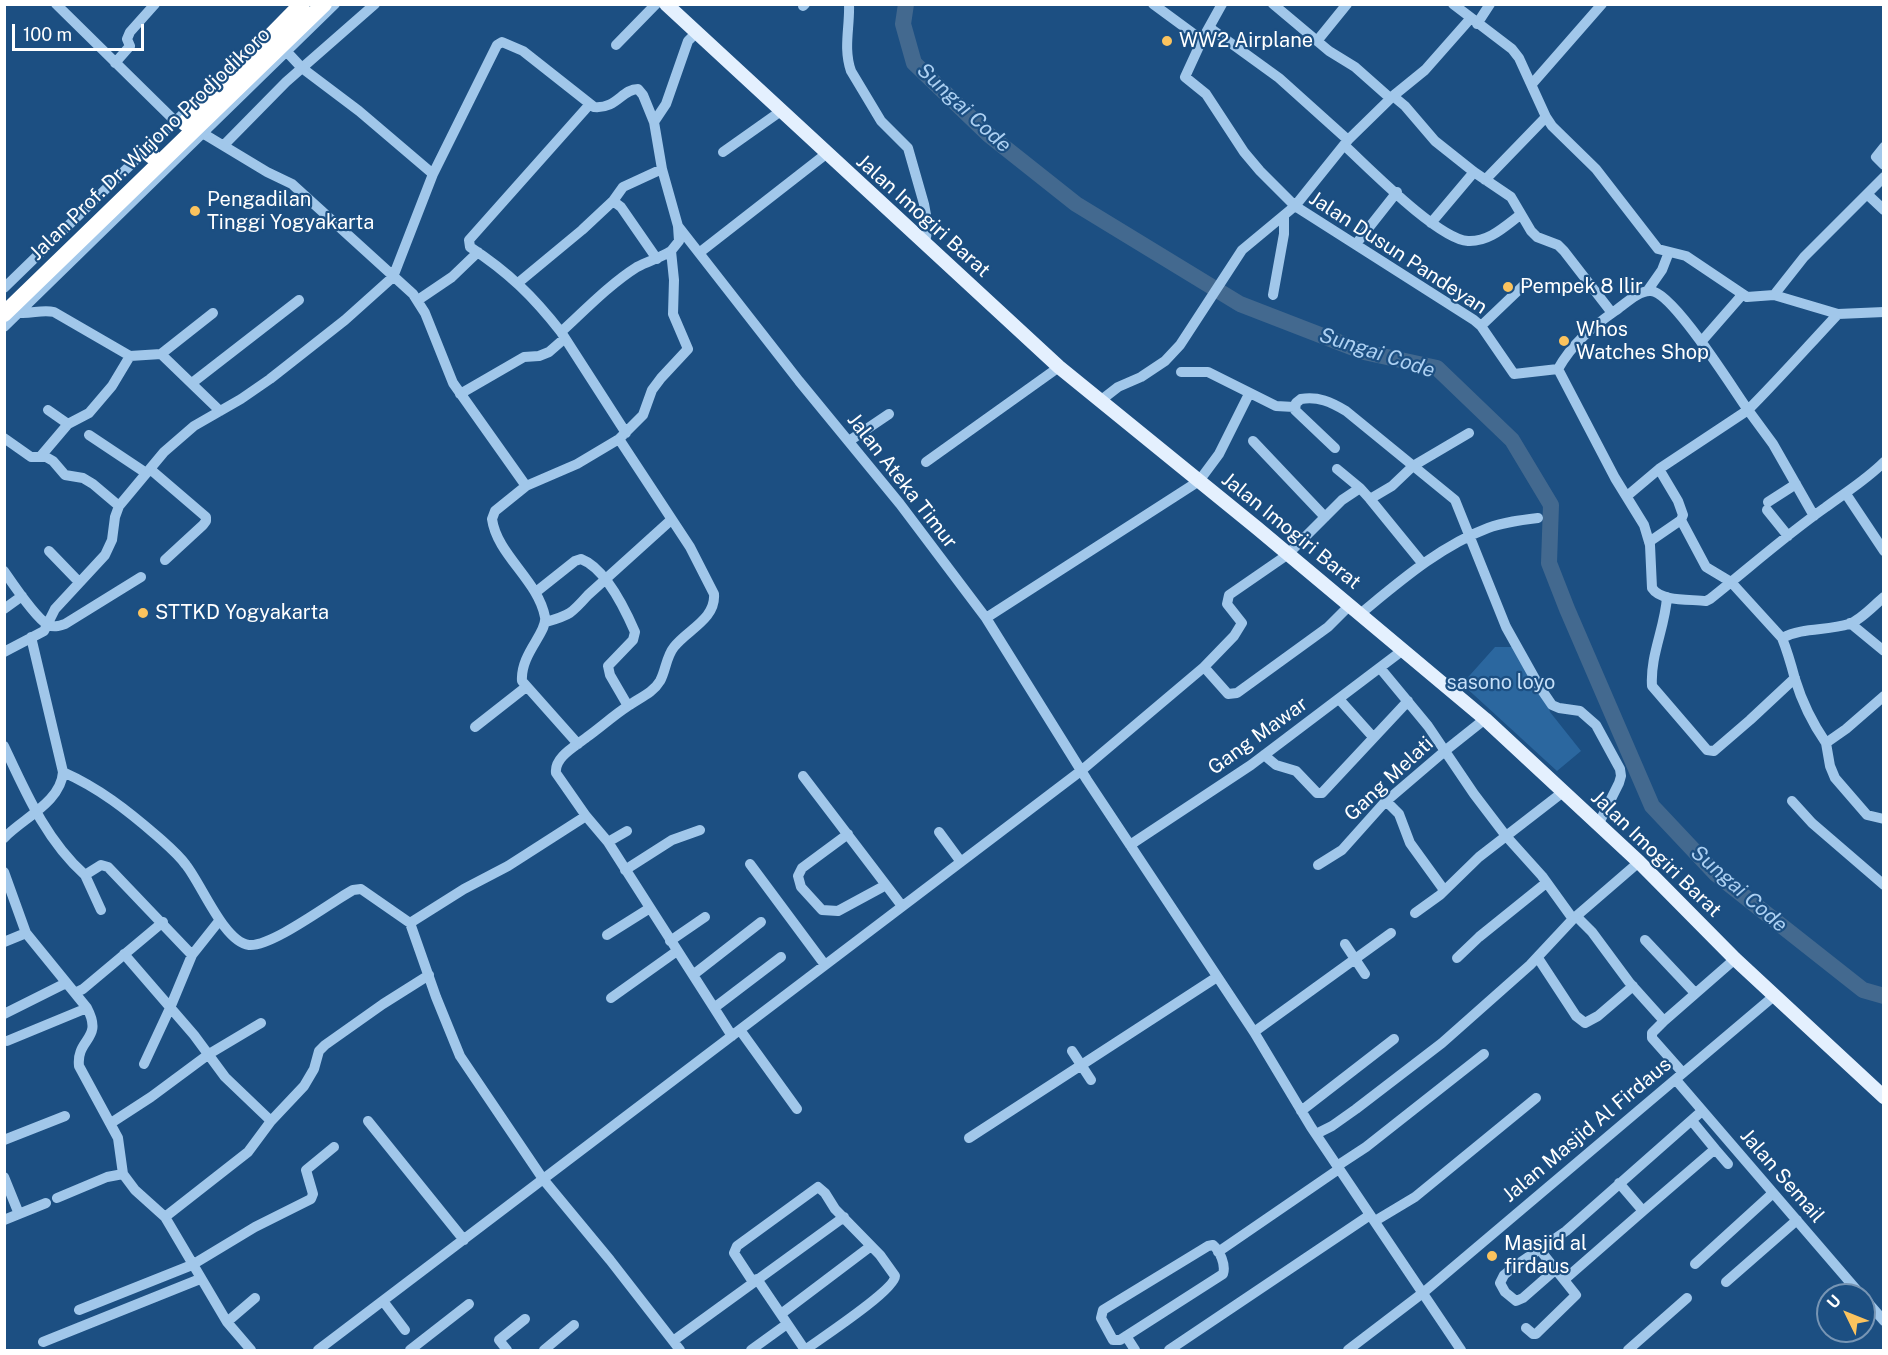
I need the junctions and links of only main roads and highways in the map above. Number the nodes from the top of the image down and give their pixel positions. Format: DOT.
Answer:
graph roads {
  1 [pos="302,4"];
  2 [pos="324,4"];
  3 [pos="666,4"];
  4 [pos="156,160"];
  5 [pos="4,300"];
  6 [pos="12,313"];
  7 [pos="1884,1098"];
  1 -- 4 [label="highway"];
  2 -- 4 [label="highway, Jalan Prof. Dr. Wirjono Prodjodikoro"];
  3 -- 7 [label="main road, Jalan Imogiri Barat"];
  4 -- 5 [label="highway"];
  4 -- 6 [label="highway, Jalan Prof. Dr. Wirjono Prodjodikoro"];
}
